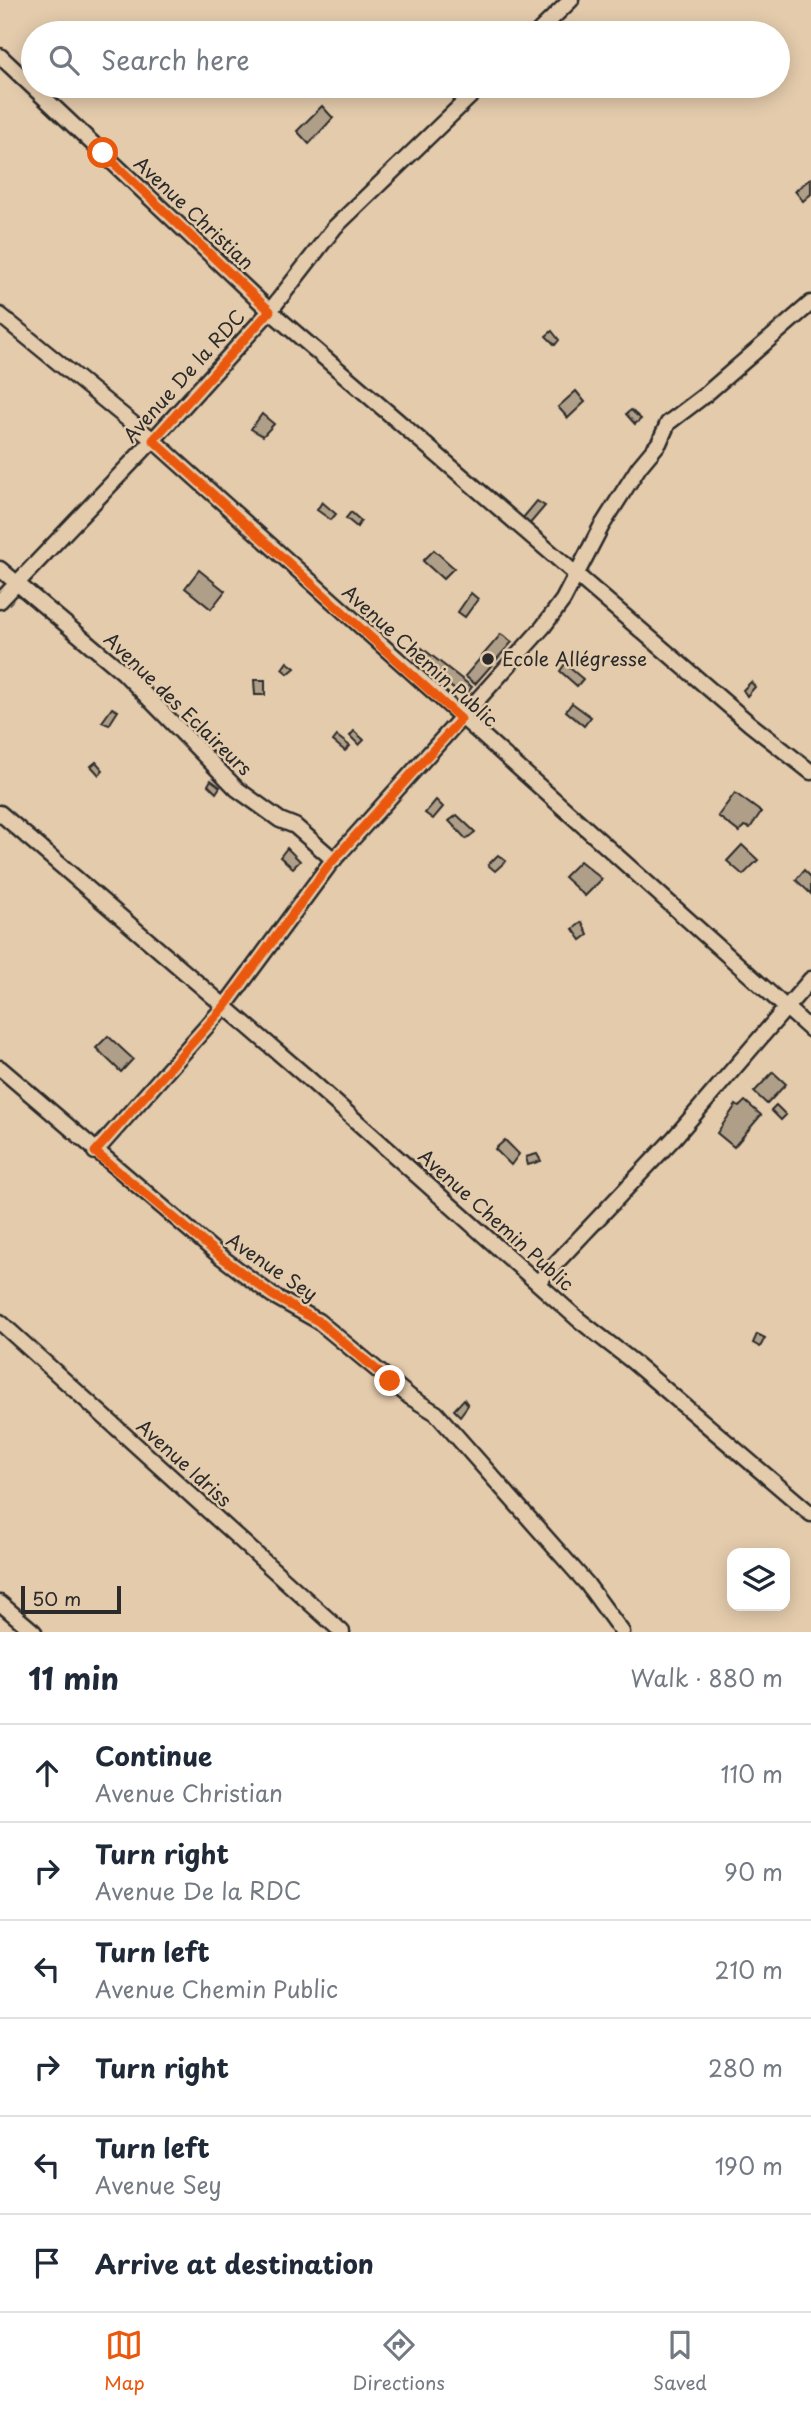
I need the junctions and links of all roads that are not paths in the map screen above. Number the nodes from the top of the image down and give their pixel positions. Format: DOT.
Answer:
graph roads {
  1 [pos="571,0"];
  2 [pos="549,21"];
  3 [pos="0,56"];
  4 [pos="21,76"];
  5 [pos="44,98"];
  6 [pos="469,98"];
  7 [pos="811,303"];
  8 [pos="270,311"];
  9 [pos="0,315"];
  10 [pos="153,440"];
  11 [pos="0,569"];
  12 [pos="577,576"];
  13 [pos="16,584"];
  14 [pos="0,601"];
  15 [pos="461,719"];
  16 [pos="811,772"];
  17 [pos="0,813"];
  18 [pos="334,860"];
  19 [pos="811,979"];
  20 [pos="224,1007"];
  21 [pos="786,1007"];
  22 [pos="811,1030"];
  23 [pos="0,1068"];
  24 [pos="95,1152"];
  25 [pos="538,1282"];
  26 [pos="0,1322"];
  27 [pos="811,1514"];
  28 [pos="0,1603"];
  29 [pos="34,1632"];
  30 [pos="342,1632"];
  31 [pos="622,1632"];
  1 -- 2 [label="street"];
  3 -- 4 [label="street, Avenue Christian"];
  5 -- 8 [label="street, Avenue Christian"];
  6 -- 8 [label="street, Avenue De la RDC"];
  7 -- 12 [label="street"];
  8 -- 10 [label="street, Avenue De la RDC"];
  8 -- 12 [label="street, Avenue Christian"];
  9 -- 10 [label="street, Avenue Chemin Public"];
  10 -- 13 [label="street, Avenue De la RDC"];
  10 -- 15 [label="street, Avenue Chemin Public"];
  11 -- 13 [label="street, Avenue des Eclaireurs"];
  12 -- 15 [label="street"];
  12 -- 16 [label="street, Avenue Christian"];
  13 -- 14 [label="street, Avenue De la RDC"];
  13 -- 18 [label="street, Avenue des Eclaireurs"];
  15 -- 18 [label="street"];
  15 -- 21 [label="street, Avenue Chemin Public"];
  17 -- 20 [label="street, Avenue Chemin Public"];
  18 -- 20 [label="street"];
  19 -- 21 [label="street"];
  20 -- 24 [label="street"];
  20 -- 25 [label="street, Avenue Chemin Public"];
  21 -- 22 [label="street, Avenue Chemin Public"];
  21 -- 25 [label="street"];
  23 -- 24 [label="street, Avenue Sey"];
  24 -- 31 [label="street, Avenue Sey"];
  25 -- 27 [label="street, Avenue Chemin Public"];
  26 -- 30 [label="street, Avenue Idriss"];
  28 -- 29 [label="street"];
}
